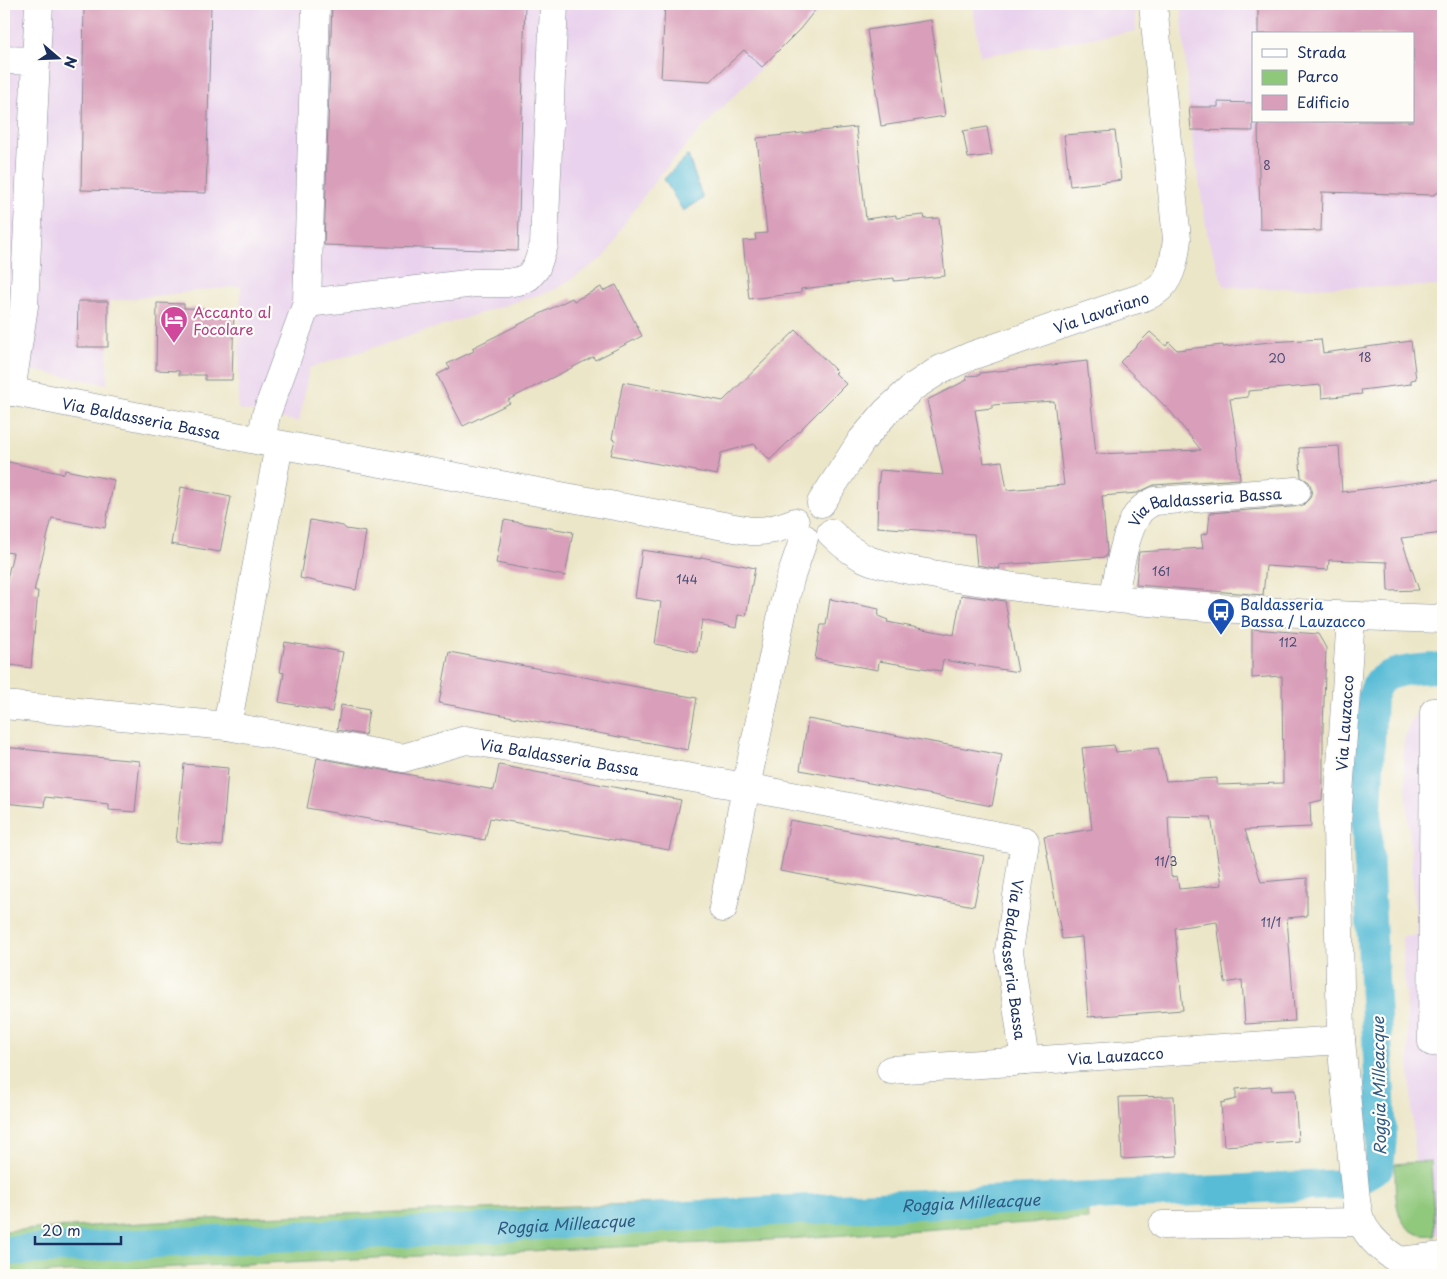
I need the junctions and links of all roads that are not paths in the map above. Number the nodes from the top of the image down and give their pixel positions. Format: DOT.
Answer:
graph roads {
  1 [pos="39,4"];
  2 [pos="316,4"];
  3 [pos="554,4"];
  4 [pos="1153,4"];
  5 [pos="4,60"];
  6 [pos="36,61"];
  7 [pos="307,302"];
  8 [pos="14,304"];
  9 [pos="7,391"];
  10 [pos="270,443"];
  11 [pos="1296,491"];
  12 [pos="821,503"];
  13 [pos="799,530"];
  14 [pos="831,533"];
  15 [pos="1113,598"];
  16 [pos="1351,617"];
  17 [pos="1443,619"];
  18 [pos="4,705"];
  19 [pos="1443,712"];
  20 [pos="226,726"];
  21 [pos="746,787"];
  22 [pos="723,908"];
  23 [pos="1341,1040"];
  24 [pos="1443,1041"];
  25 [pos="1025,1061"];
  26 [pos="891,1070"];
  27 [pos="1359,1211"];
  28 [pos="1163,1225"];
  29 [pos="1443,1256"];
  30 [pos="1399,1261"];
  31 [pos="1424,1275"];
  1 -- 6 [label="street"];
  2 -- 7 [label="street"];
  3 -- 7 [label="street"];
  4 -- 12 [label="street, Via Lavariano"];
  5 -- 6 [label="street"];
  6 -- 8 [label="street"];
  7 -- 10 [label="street"];
  8 -- 9 [label="street"];
  9 -- 10 [label="street, Via Baldasseria Bassa"];
  10 -- 13 [label="street, Via Baldasseria Bassa"];
  10 -- 20 [label="street"];
  11 -- 15 [label="street, Via Baldasseria Bassa"];
  12 -- 13 [label="street"];
  12 -- 14 [label="street"];
  13 -- 14 [label="street, Via Baldasseria Bassa"];
  13 -- 21 [label="street"];
  14 -- 15 [label="street"];
  15 -- 16 [label="street"];
  16 -- 17 [label="street"];
  16 -- 23 [label="street, Via Lauzacco"];
  18 -- 20 [label="street, Via Baldasseria Bassa"];
  19 -- 24 [label="street"];
  20 -- 21 [label="street, Via Baldasseria Bassa"];
  21 -- 22 [label="street"];
  21 -- 25 [label="street, Via Baldasseria Bassa"];
  23 -- 25 [label="street, Via Lauzacco"];
  23 -- 27 [label="street, Via Lauzacco"];
  25 -- 26 [label="street, Via Lauzacco"];
  27 -- 28 [label="street"];
  27 -- 30 [label="street"];
  29 -- 30 [label="street"];
  30 -- 31 [label="street"];
}
